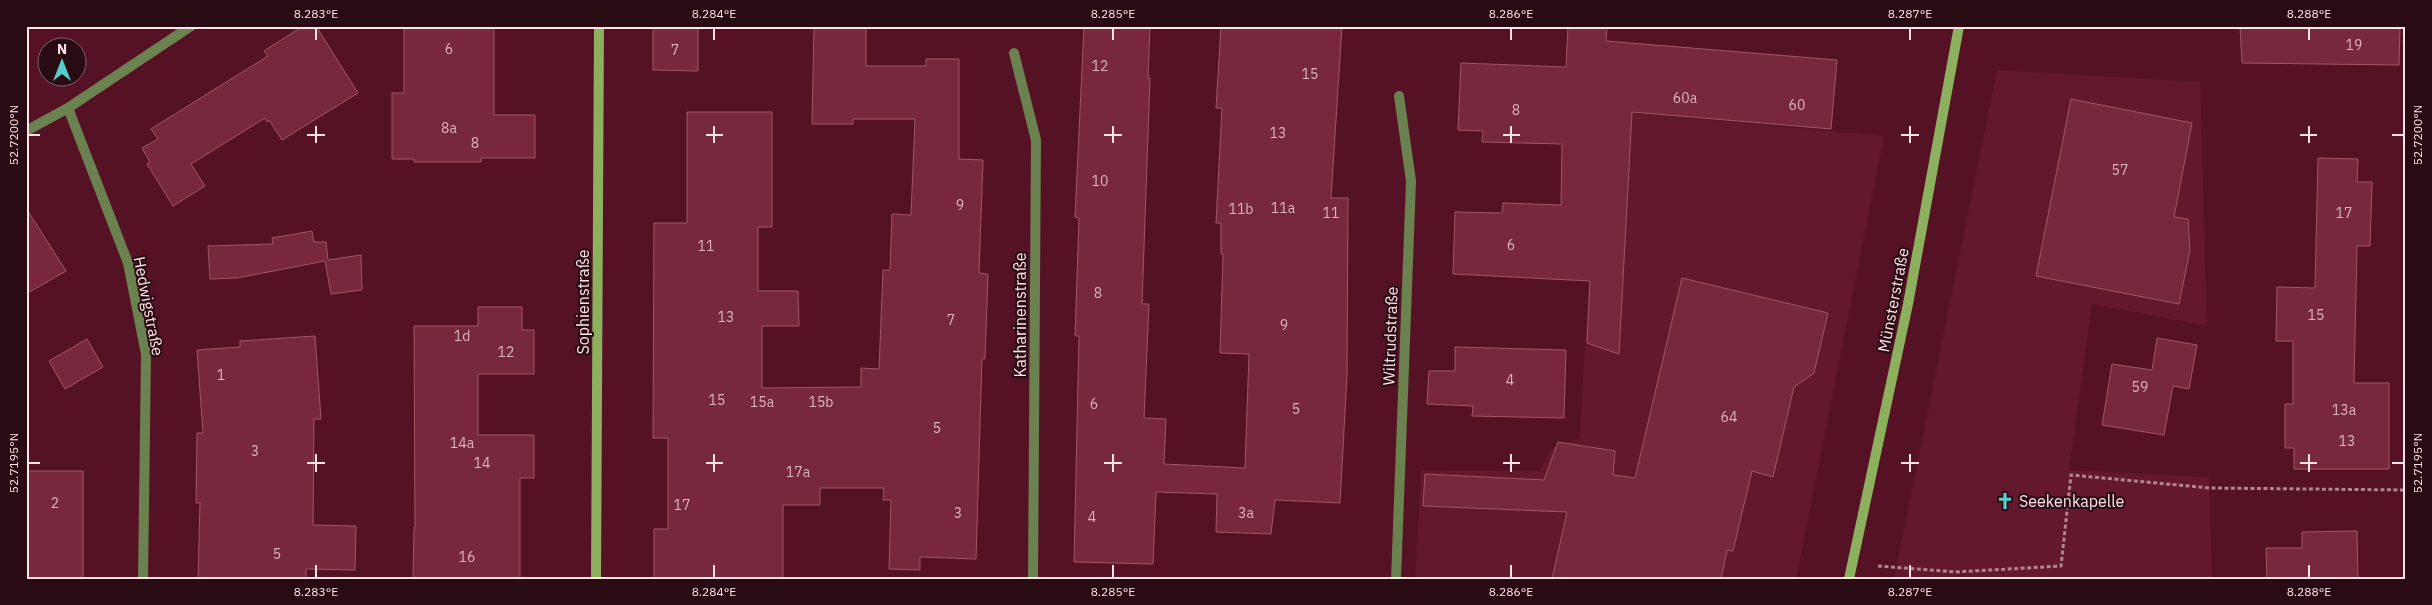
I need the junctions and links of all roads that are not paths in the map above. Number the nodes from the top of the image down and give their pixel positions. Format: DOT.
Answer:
graph roads {
  1 [pos="191,26"];
  2 [pos="599,26"];
  3 [pos="1959,26"];
  4 [pos="1014,53"];
  5 [pos="1399,96"];
  6 [pos="68,108"];
  7 [pos="26,131"];
  8 [pos="143,579"];
  9 [pos="596,579"];
  10 [pos="1033,579"];
  11 [pos="1396,579"];
  12 [pos="1850,579"];
  1 -- 6 [label="street"];
  2 -- 9 [label="main road, Sophienstraße"];
  3 -- 12 [label="main road, Münsterstraße"];
  4 -- 10 [label="street, Katharinenstraße"];
  5 -- 11 [label="street, Wiltrudstraße"];
  6 -- 7 [label="street"];
  6 -- 8 [label="street, Hedwigstraße"];
}
